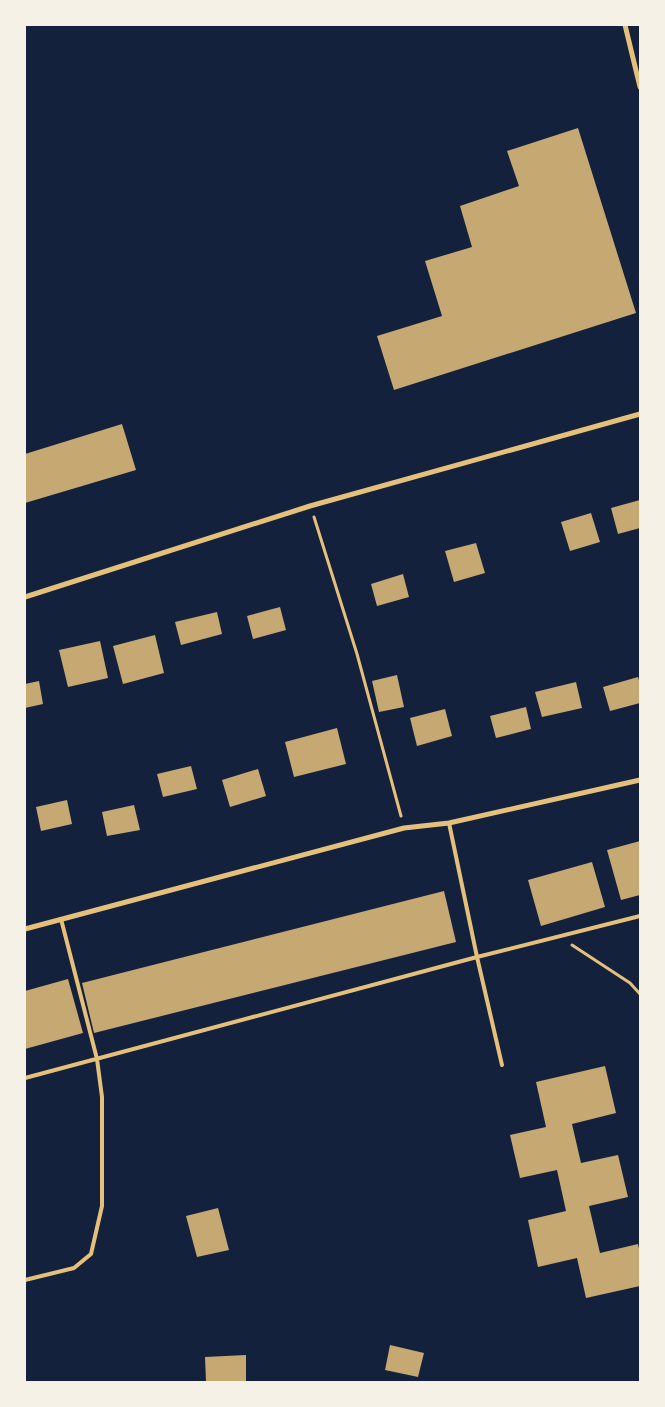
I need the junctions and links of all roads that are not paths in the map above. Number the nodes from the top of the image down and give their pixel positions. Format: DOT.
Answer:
graph roads {
  1 [pos="625,25"];
  2 [pos="640,87"];
  3 [pos="640,414"];
  4 [pos="25,597"];
  5 [pos="640,780"];
  6 [pos="449,823"];
  7 [pos="640,916"];
  8 [pos="61,919"];
  9 [pos="25,929"];
  10 [pos="477,957"];
  11 [pos="97,1059"];
  12 [pos="502,1065"];
  13 [pos="25,1078"];
  14 [pos="25,1280"];
  1 -- 2 [label="street"];
  3 -- 4 [label="street"];
  5 -- 6 [label="street"];
  6 -- 8 [label="street"];
  6 -- 10 [label="lane"];
  7 -- 10 [label="lane"];
  8 -- 9 [label="street"];
  8 -- 11 [label="lane"];
  10 -- 11 [label="lane"];
  10 -- 12 [label="lane"];
  11 -- 13 [label="lane"];
  11 -- 14 [label="lane"];
}
